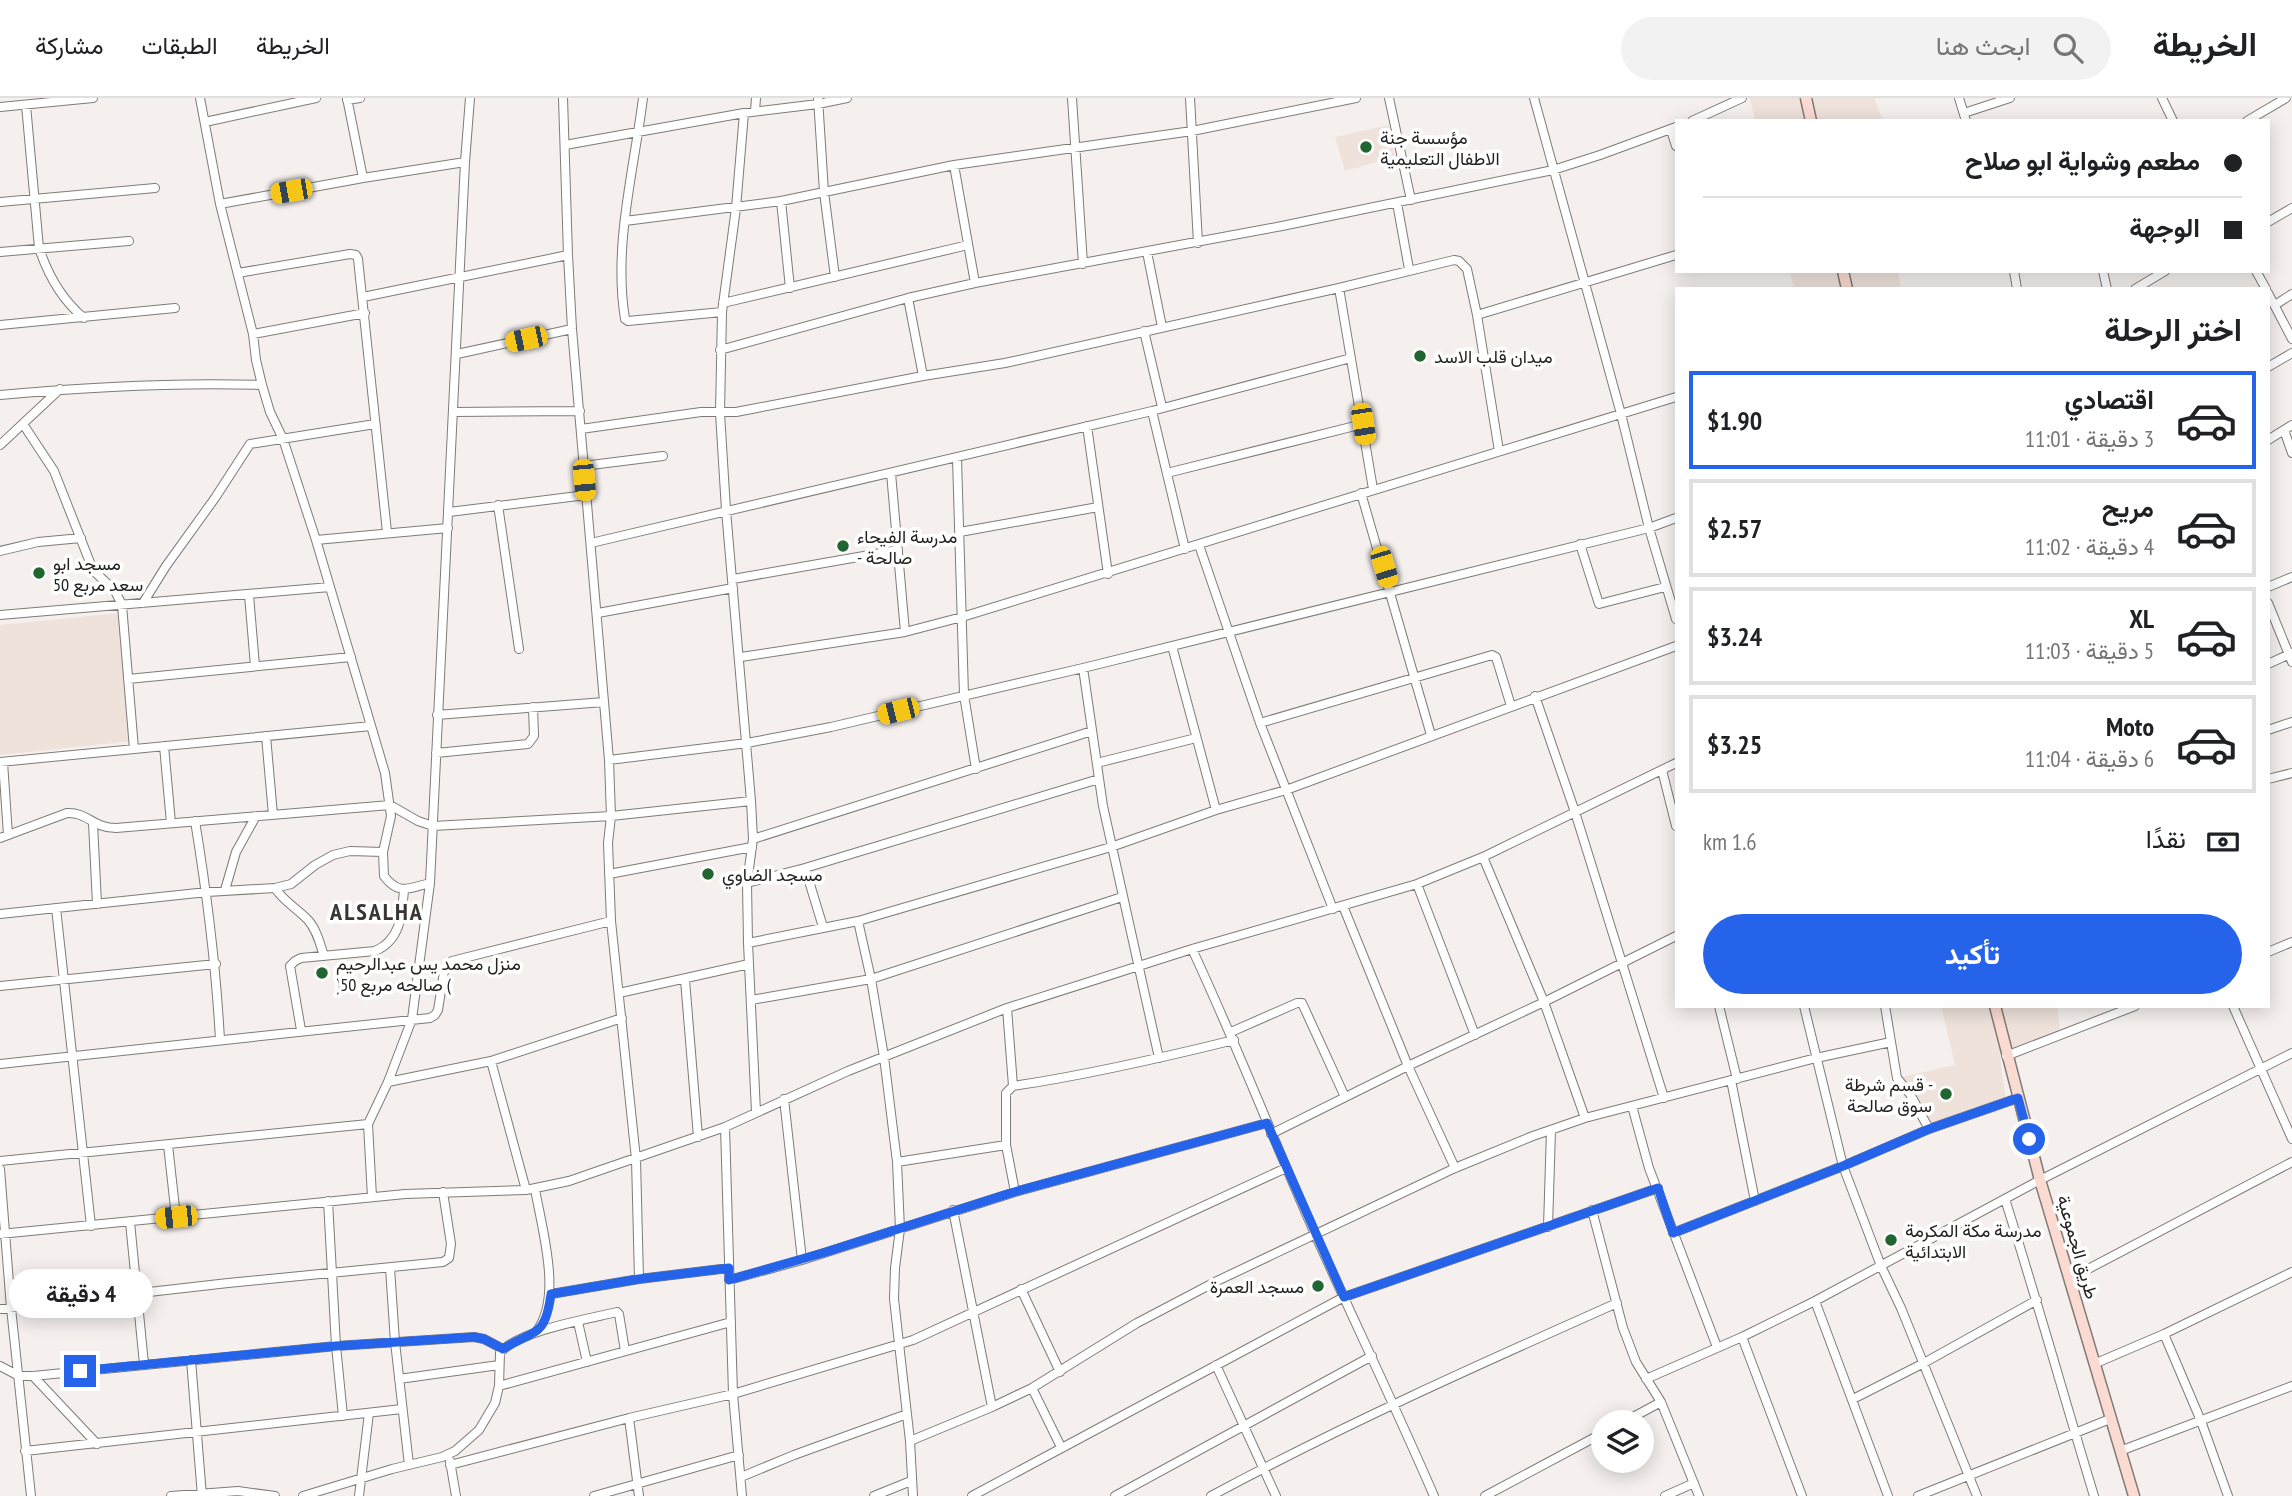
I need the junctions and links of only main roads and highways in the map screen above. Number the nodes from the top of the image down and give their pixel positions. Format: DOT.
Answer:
graph roads {
  1 [pos="1806,98"];
  2 [pos="1811,119"];
  3 [pos="1995,1008"];
  4 [pos="2134,1496"];
  1 -- 2 [label="main road"];
  3 -- 4 [label="main road, طريق الجموعية"];
}
